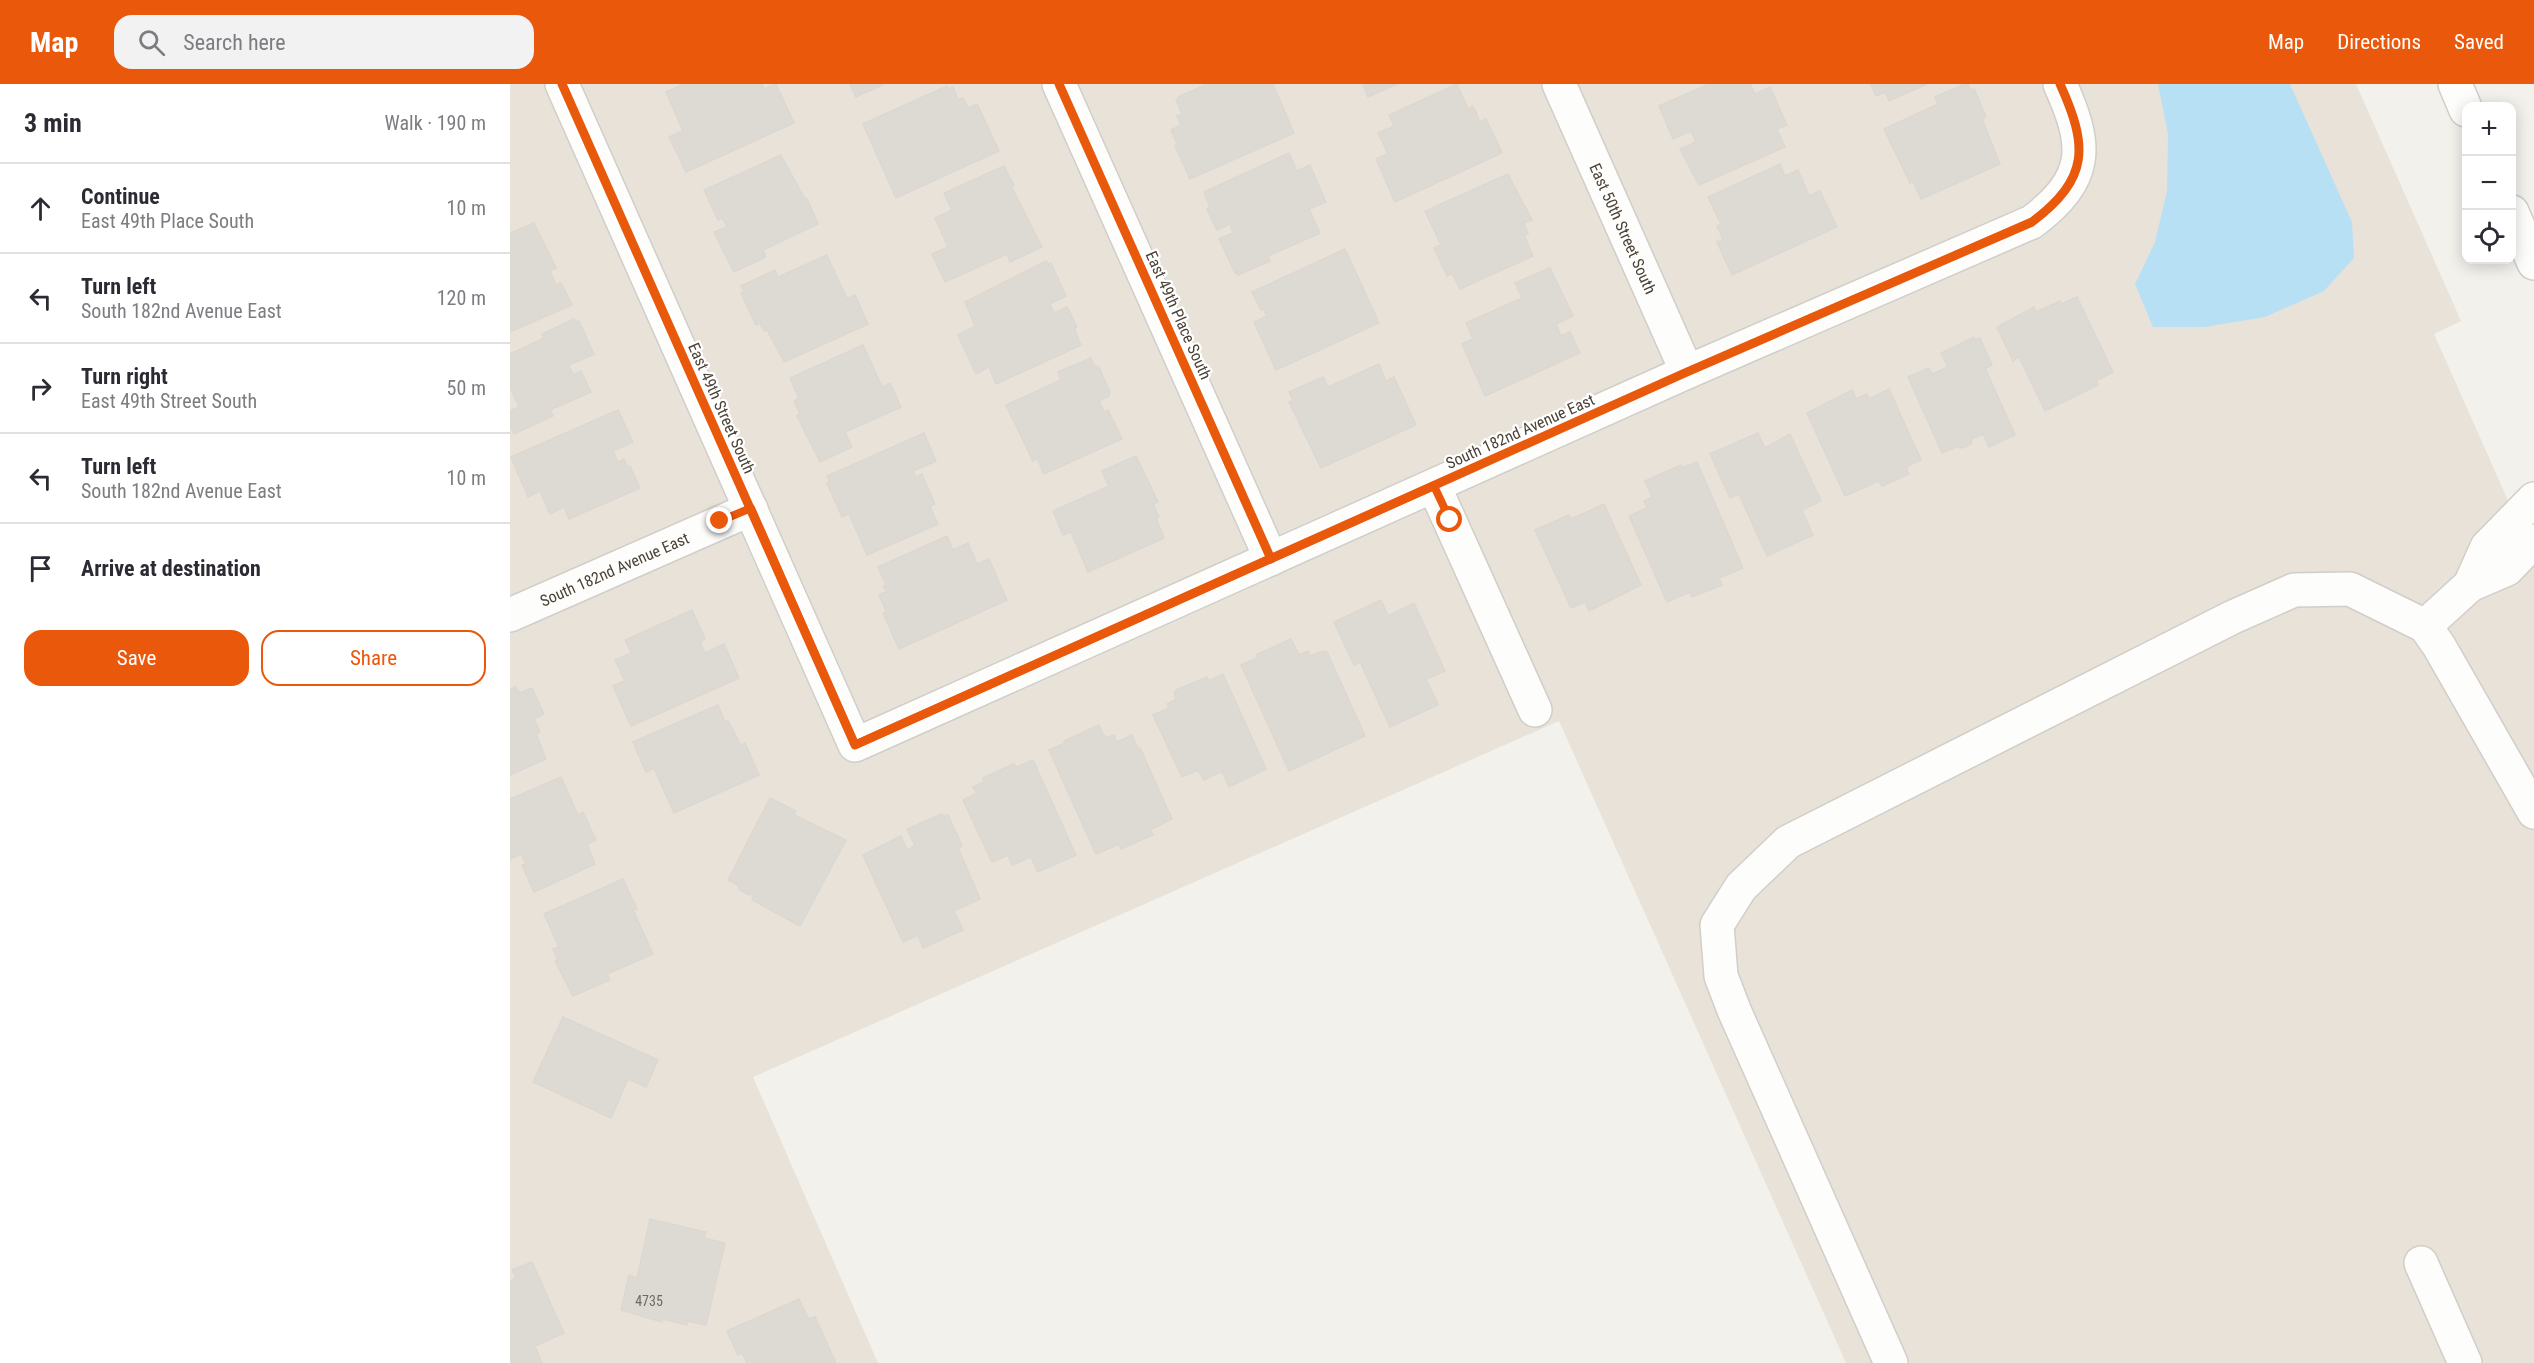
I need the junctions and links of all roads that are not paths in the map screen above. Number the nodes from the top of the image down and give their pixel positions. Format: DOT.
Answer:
graph roads {
  1 [pos="561,84"];
  2 [pos="1059,84"];
  3 [pos="1559,84"];
  4 [pos="2060,84"];
  5 [pos="2455,84"];
  6 [pos="2462,102"];
  7 [pos="2516,223"];
  8 [pos="2534,263"];
  9 [pos="1687,372"];
  10 [pos="1434,486"];
  11 [pos="2534,499"];
  12 [pos="751,508"];
  13 [pos="2534,541"];
  14 [pos="1271,559"];
  15 [pos="2470,585"];
  16 [pos="510,615"];
  17 [pos="2425,626"];
  18 [pos="1535,710"];
  19 [pos="855,745"];
  20 [pos="2534,812"];
  21 [pos="2421,1263"];
  22 [pos="1891,1363"];
  23 [pos="2465,1363"];
  1 -- 12 [label="street, East 49th Street South"];
  2 -- 14 [label="street, East 49th Place South"];
  3 -- 9 [label="street, East 50th Street South"];
  4 -- 9 [label="street, South 182nd Avenue East"];
  5 -- 6 [label="street"];
  7 -- 8 [label="street"];
  9 -- 10 [label="street, South 182nd Avenue East"];
  10 -- 14 [label="street, South 182nd Avenue East"];
  10 -- 18 [label="street"];
  11 -- 15 [label="street"];
  12 -- 16 [label="street, South 182nd Avenue East"];
  12 -- 19 [label="street, East 49th Street South"];
  13 -- 15 [label="street"];
  14 -- 19 [label="street, South 182nd Avenue East"];
  15 -- 17 [label="street"];
  17 -- 20 [label="street"];
  17 -- 22 [label="street"];
  21 -- 23 [label="street"];
}
